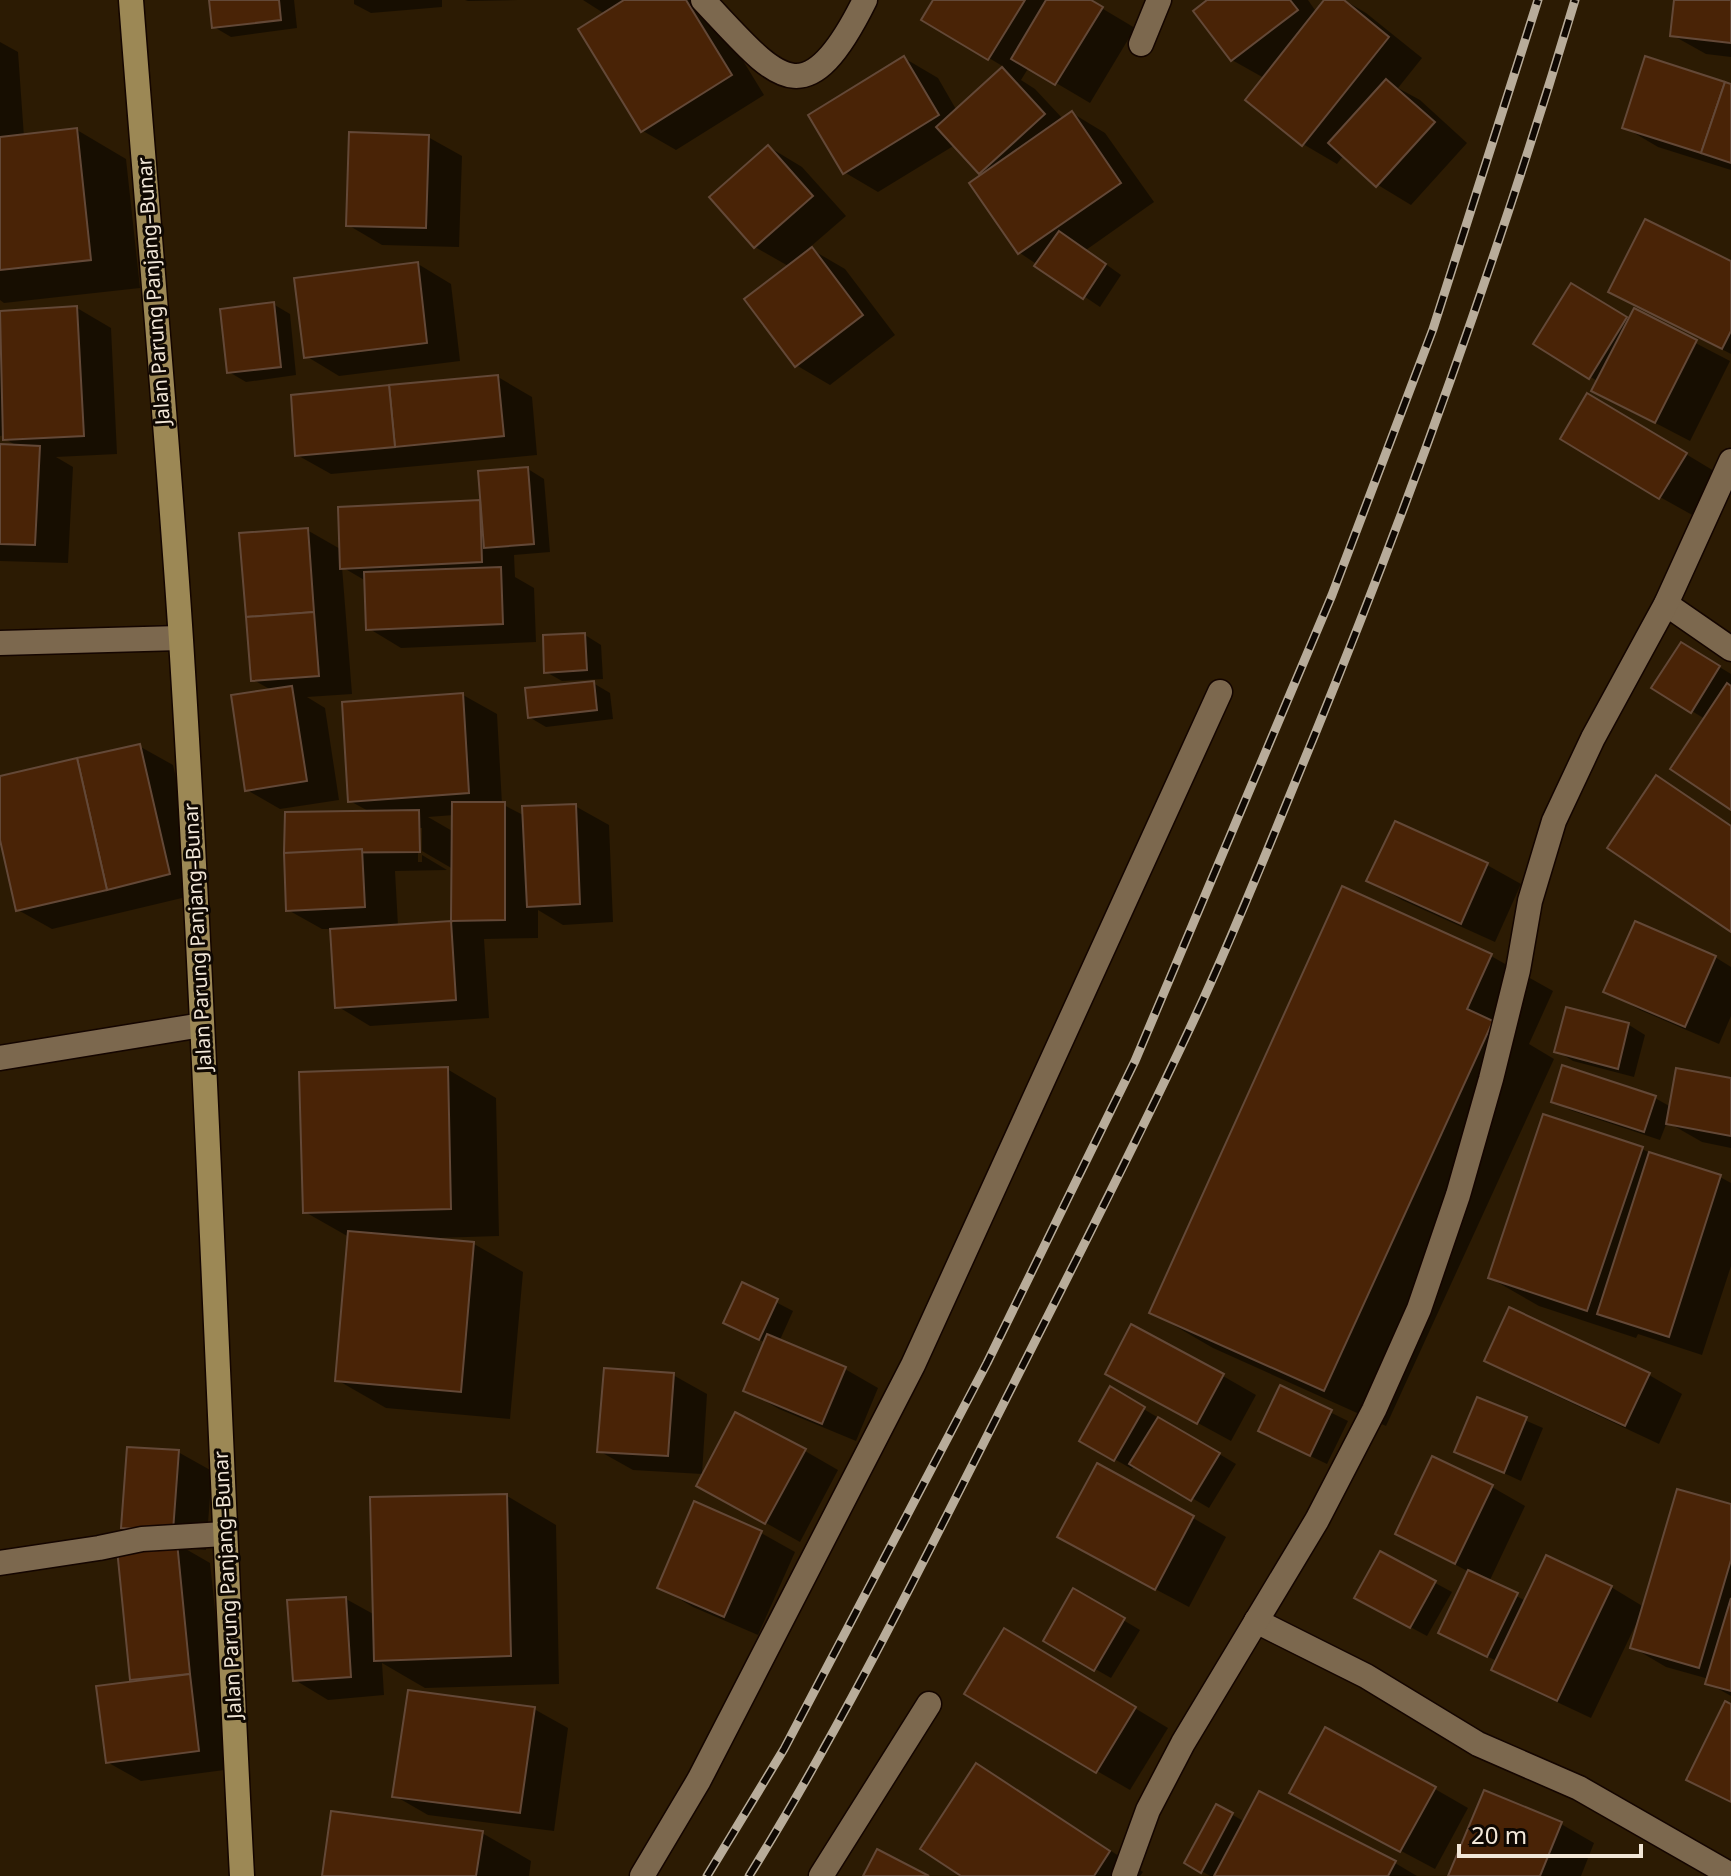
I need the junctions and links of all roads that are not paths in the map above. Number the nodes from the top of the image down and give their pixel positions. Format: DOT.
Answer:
graph roads {
  1 [pos="131,0"];
  2 [pos="703,0"];
  3 [pos="865,0"];
  4 [pos="1159,0"];
  5 [pos="1141,44"];
  6 [pos="1731,461"];
  7 [pos="1666,604"];
  8 [pos="180,638"];
  9 [pos="0,643"];
  10 [pos="1731,649"];
  11 [pos="1220,692"];
  12 [pos="202,1025"];
  13 [pos="0,1058"];
  14 [pos="224,1534"];
  15 [pos="0,1563"];
  16 [pos="1256,1621"];
  17 [pos="929,1704"];
  18 [pos="1731,1875"];
  19 [pos="242,1876"];
  20 [pos="642,1876"];
  21 [pos="821,1876"];
  22 [pos="1124,1876"];
  1 -- 8 [label="main road, Jalan Parung Panjang–Bunar"];
  2 -- 3 [label="street"];
  4 -- 5 [label="street"];
  6 -- 7 [label="street"];
  7 -- 10 [label="street"];
  7 -- 16 [label="street"];
  8 -- 9 [label="street"];
  8 -- 12 [label="main road, Jalan Parung Panjang–Bunar"];
  11 -- 20 [label="street"];
  12 -- 13 [label="street"];
  12 -- 14 [label="main road, Jalan Parung Panjang–Bunar"];
  14 -- 15 [label="street"];
  14 -- 19 [label="main road, Jalan Parung Panjang–Bunar"];
  16 -- 18 [label="street"];
  16 -- 22 [label="street"];
  17 -- 21 [label="street"];
}
